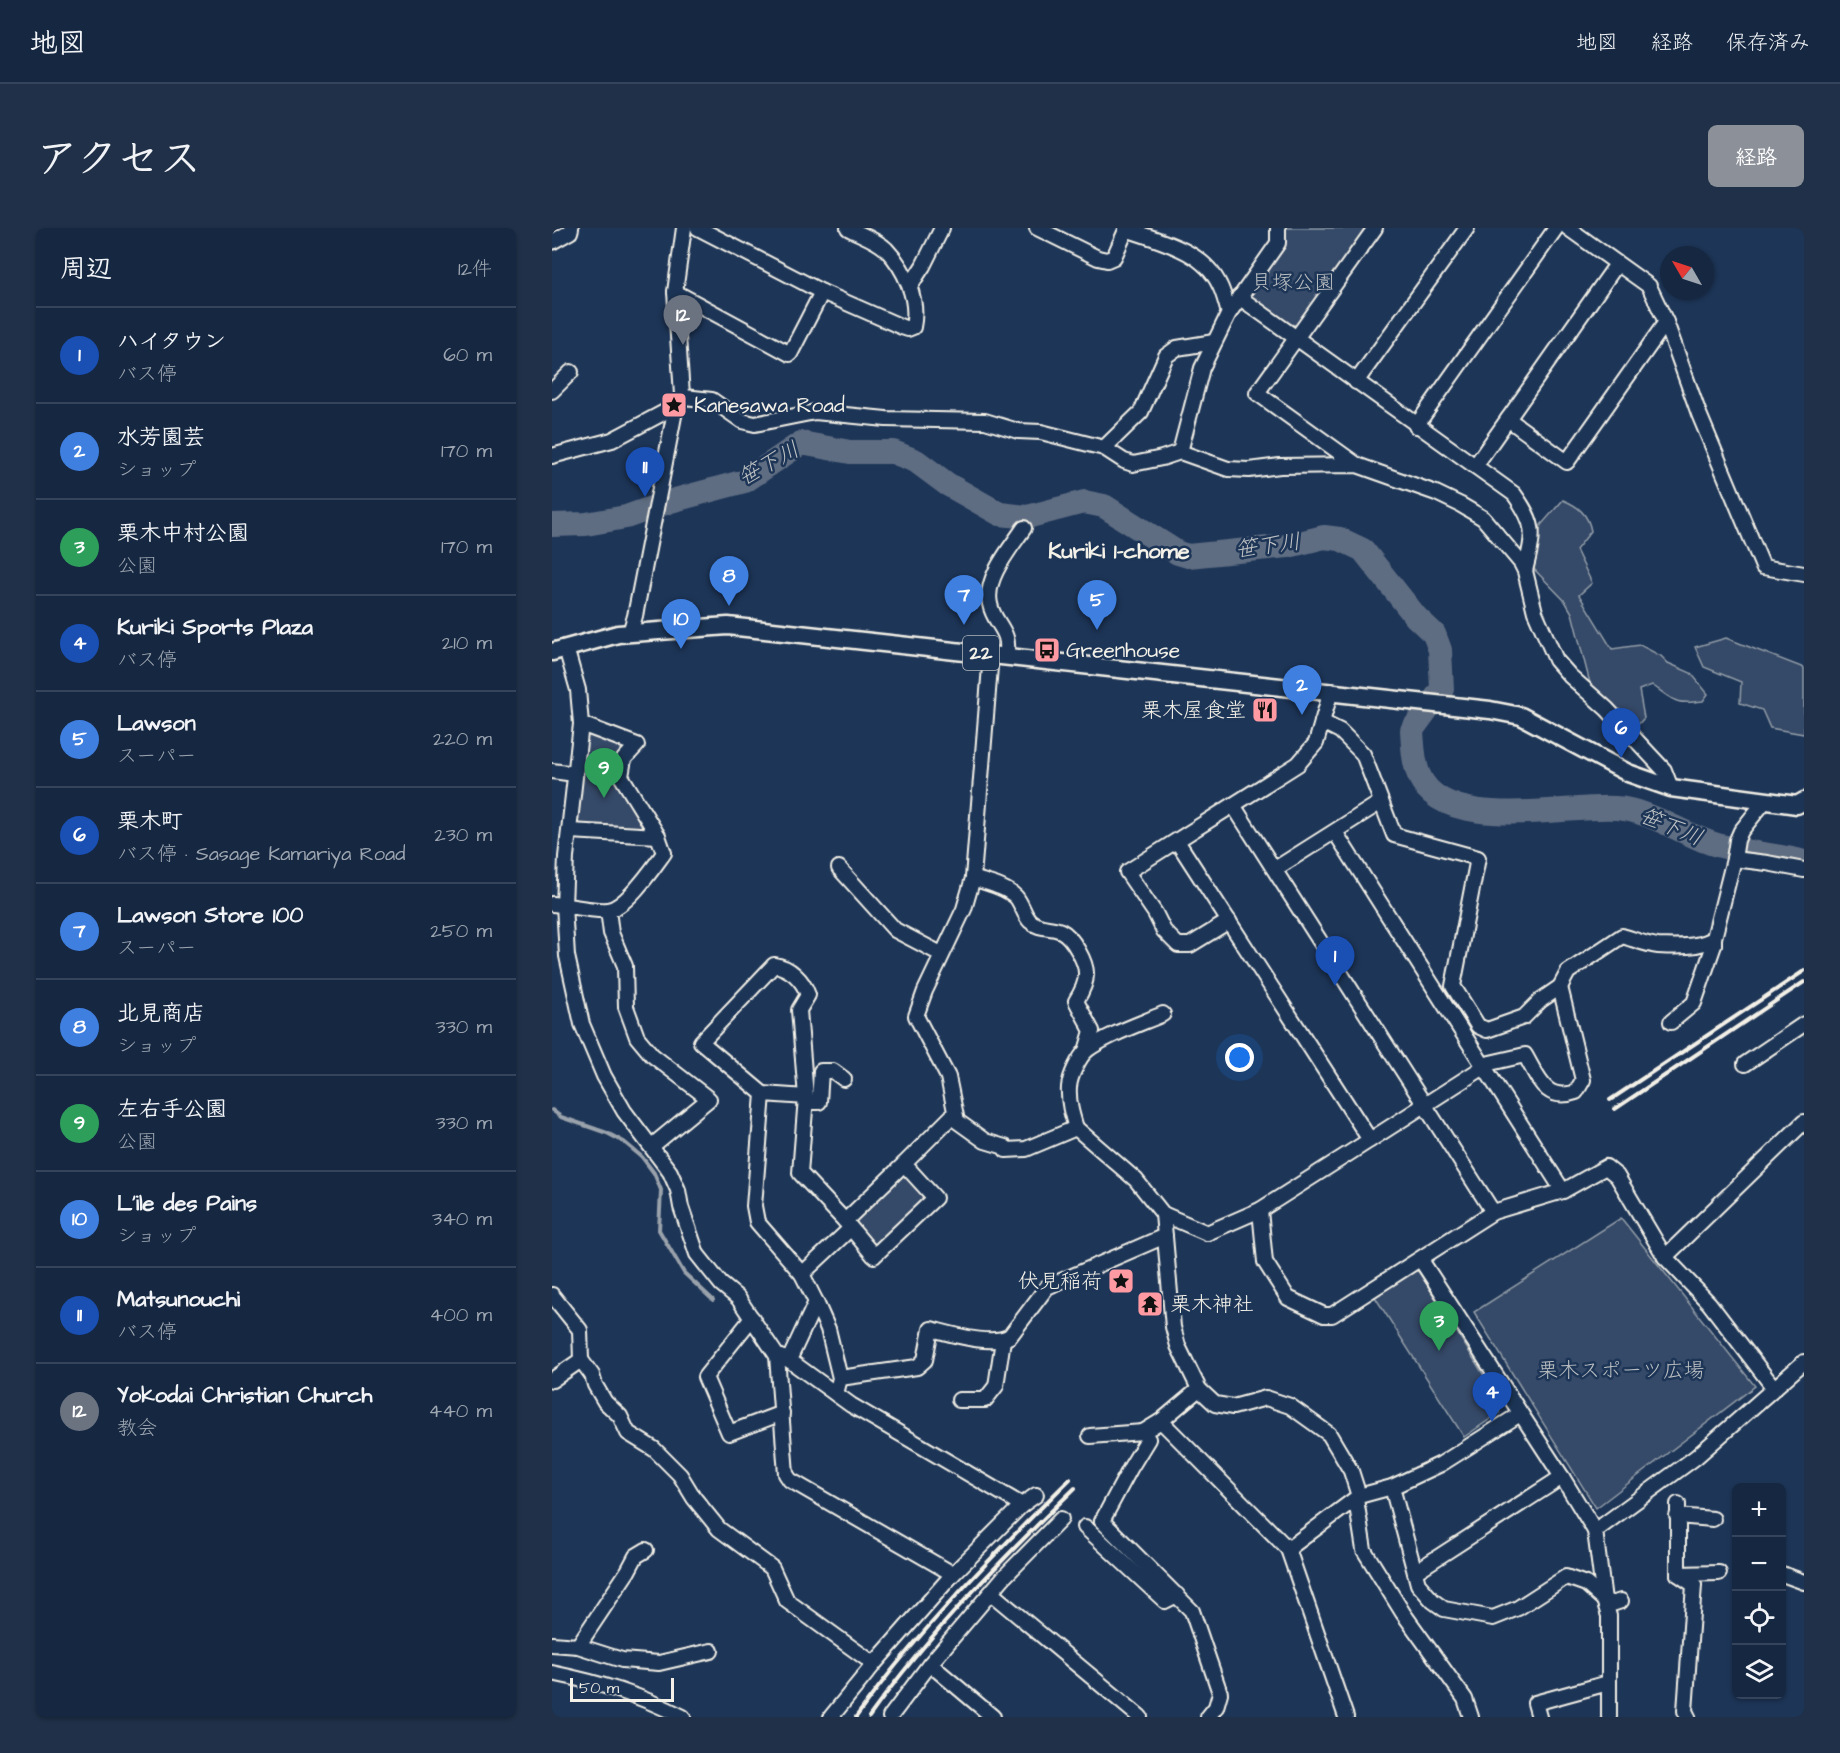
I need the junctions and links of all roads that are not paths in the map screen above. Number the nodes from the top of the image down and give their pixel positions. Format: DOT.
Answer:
graph roads {
  1 [pos="572,228"];
  2 [pos="684,228"];
  3 [pos="698,228"];
  4 [pos="848,228"];
  5 [pos="942,228"];
  6 [pos="1036,228"];
  7 [pos="1126,228"];
  8 [pos="1278,228"];
  9 [pos="1375,228"];
  10 [pos="1467,228"];
  11 [pos="1556,228"];
  12 [pos="1568,228"];
  13 [pos="552,242"];
  14 [pos="1617,264"];
  15 [pos="910,286"];
  16 [pos="675,292"];
  17 [pos="822,292"];
  18 [pos="1239,297"];
  19 [pos="1229,313"];
  20 [pos="1666,322"];
  21 [pos="1296,339"];
  22 [pos="1214,342"];
  23 [pos="571,372"];
  24 [pos="1356,382"];
  25 [pos="552,391"];
  26 [pos="676,406"];
  27 [pos="1508,419"];
  28 [pos="1416,426"];
  29 [pos="1104,448"];
  30 [pos="1180,452"];
  31 [pos="552,456"];
  32 [pos="1357,465"];
  33 [pos="1475,466"];
  34 [pos="1024,528"];
  35 [pos="1526,571"];
  36 [pos="1804,574"];
  37 [pos="630,633"];
  38 [pos="559,650"];
  39 [pos="998,655"];
  40 [pos="1331,691"];
  41 [pos="1322,722"];
  42 [pos="581,724"];
  43 [pos="552,771"];
  44 [pos="575,774"];
  45 [pos="1671,788"];
  46 [pos="1765,801"];
  47 [pos="1381,802"];
  48 [pos="1802,804"];
  49 [pos="1233,805"];
  50 [pos="570,831"];
  51 [pos="1335,831"];
  52 [pos="658,836"];
  53 [pos="1178,840"];
  54 [pos="1734,859"];
  55 [pos="839,868"];
  56 [pos="1275,869"];
  57 [pos="1804,870"];
  58 [pos="973,878"];
  59 [pos="558,904"];
  60 [pos="608,910"];
  61 [pos="1229,921"];
  62 [pos="1714,938"];
  63 [pos="941,954"];
  64 [pos="1555,994"];
  65 [pos="1163,1014"];
  66 [pos="1671,1022"];
  67 [pos="1804,1024"];
  68 [pos="1086,1052"];
  69 [pos="1745,1064"];
  70 [pos="1484,1067"];
  71 [pos="844,1079"];
  72 [pos="763,1094"];
  73 [pos="806,1099"];
  74 [pos="1425,1104"];
  75 [pos="955,1113"];
  76 [pos="1804,1122"];
  77 [pos="1076,1128"];
  78 [pos="1370,1140"];
  79 [pos="652,1146"];
  80 [pos="904,1164"];
  81 [pos="1563,1191"];
  82 [pos="1260,1210"];
  83 [pos="1493,1212"];
  84 [pos="1163,1214"];
  85 [pos="848,1225"];
  86 [pos="1166,1236"];
  87 [pos="1665,1257"];
  88 [pos="1421,1260"];
  89 [pos="802,1274"];
  90 [pos="552,1295"];
  91 [pos="1288,1298"];
  92 [pos="816,1302"];
  93 [pos="1293,1312"];
  94 [pos="752,1318"];
  95 [pos="1003,1340"];
  96 [pos="783,1358"];
  97 [pos="581,1360"];
  98 [pos="1804,1362"];
  99 [pos="840,1378"];
  100 [pos="552,1380"];
  101 [pos="1774,1388"];
  102 [pos="1199,1389"];
  103 [pos="836,1394"];
  104 [pos="959,1400"];
  105 [pos="782,1413"];
  106 [pos="1520,1414"];
  107 [pos="1161,1421"];
  108 [pos="1143,1432"];
  109 [pos="1090,1436"];
  110 [pos="1131,1467"];
  111 [pos="1562,1477"];
  112 [pos="1111,1480"];
  113 [pos="1392,1487"];
  114 [pos="1036,1495"];
  115 [pos="1357,1498"];
  116 [pos="1022,1505"];
  117 [pos="1061,1519"];
  118 [pos="1713,1519"];
  119 [pos="1085,1527"];
  120 [pos="1595,1531"];
  121 [pos="1288,1549"];
  122 [pos="646,1550"];
  123 [pos="1415,1572"];
  124 [pos="1719,1573"];
  125 [pos="953,1574"];
  126 [pos="1678,1574"];
  127 [pos="1786,1575"];
  128 [pos="1804,1582"];
  129 [pos="991,1593"];
  130 [pos="1177,1595"];
  131 [pos="1604,1600"];
  132 [pos="1621,1601"];
  133 [pos="552,1644"];
  134 [pos="578,1646"];
  135 [pos="711,1651"];
  136 [pos="874,1664"];
  137 [pos="930,1664"];
  138 [pos="552,1673"];
  139 [pos="1608,1683"];
  140 [pos="684,1717"];
  141 [pos="831,1717"];
  142 [pos="890,1717"];
  143 [pos="993,1717"];
  144 [pos="1140,1717"];
  145 [pos="1208,1717"];
  146 [pos="1346,1717"];
  147 [pos="1471,1717"];
  148 [pos="1539,1717"];
  149 [pos="1609,1717"];
  150 [pos="1688,1717"];
  1 -- 13 [label="street"];
  2 -- 16 [label="street"];
  3 -- 17 [label="street"];
  4 -- 15 [label="street"];
  5 -- 15 [label="street"];
  6 -- 7 [label="street"];
  7 -- 19 [label="street"];
  8 -- 18 [label="street"];
  9 -- 21 [label="street"];
  10 -- 24 [label="street"];
  11 -- 28 [label="street"];
  12 -- 14 [label="street"];
  14 -- 20 [label="street"];
  14 -- 27 [label="street"];
  15 -- 17 [label="street"];
  16 -- 17 [label="street"];
  16 -- 26 [label="street"];
  18 -- 19 [label="street"];
  18 -- 21 [label="street"];
  19 -- 22 [label="street"];
  20 -- 27 [label="street"];
  20 -- 36 [label="street"];
  21 -- 24 [label="street"];
  21 -- 32 [label="street"];
  22 -- 29 [label="street"];
  22 -- 30 [label="street"];
  23 -- 25 [label="street"];
  24 -- 28 [label="street"];
  26 -- 29 [label="street"];
  26 -- 31 [label="street"];
  26 -- 37 [label="street"];
  27 -- 33 [label="street"];
  28 -- 33 [label="street"];
  29 -- 30 [label="street"];
  30 -- 32 [label="street"];
  32 -- 35 [label="street"];
  33 -- 35 [label="street"];
  34 -- 39 [label="street"];
  35 -- 45 [label="street"];
  37 -- 38 [label="main road, 22"];
  37 -- 39 [label="main road, 22"];
  38 -- 42 [label="street"];
  39 -- 40 [label="main road, 22"];
  39 -- 58 [label="street"];
  40 -- 41 [label="street"];
  40 -- 45 [label="main road, 22"];
  41 -- 47 [label="street"];
  41 -- 49 [label="street"];
  42 -- 44 [label="street"];
  42 -- 52 [label="street"];
  43 -- 44 [label="street"];
  44 -- 50 [label="street"];
  45 -- 46 [label="main road"];
  46 -- 48 [label="main road"];
  46 -- 54 [label="street"];
  47 -- 51 [label="street"];
  47 -- 64 [label="street"];
  49 -- 53 [label="street"];
  49 -- 56 [label="street"];
  50 -- 52 [label="street"];
  50 -- 59 [label="street"];
  51 -- 56 [label="street"];
  51 -- 70 [label="street"];
  52 -- 60 [label="street"];
  53 -- 61 [label="street"];
  53 -- 61 [label="street"];
  54 -- 57 [label="street"];
  54 -- 62 [label="street"];
  55 -- 63 [label="street"];
  56 -- 74 [label="street"];
  58 -- 63 [label="street"];
  58 -- 68 [label="street"];
  59 -- 60 [label="street"];
  59 -- 79 [label="street"];
  60 -- 79 [label="street"];
  61 -- 78 [label="street"];
  62 -- 64 [label="street"];
  62 -- 66 [label="street"];
  63 -- 75 [label="street"];
  64 -- 70 [label="street"];
  65 -- 68 [label="street"];
  67 -- 69 [label="street"];
  68 -- 77 [label="street"];
  70 -- 74 [label="street"];
  70 -- 81 [label="street"];
  71 -- 73 [label="street"];
  72 -- 73 [label="street"];
  72 -- 73 [label="street"];
  72 -- 89 [label="street"];
  73 -- 85 [label="street"];
  74 -- 78 [label="street"];
  74 -- 83 [label="street"];
  75 -- 77 [label="street"];
  75 -- 80 [label="street"];
  76 -- 87 [label="street"];
  77 -- 84 [label="street"];
  78 -- 82 [label="street"];
  79 -- 94 [label="street"];
  80 -- 85 [label="street"];
  80 -- 85 [label="street"];
  81 -- 83 [label="street"];
  81 -- 87 [label="street"];
  82 -- 84 [label="street"];
  82 -- 91 [label="street"];
  83 -- 88 [label="street"];
  84 -- 86 [label="street"];
  85 -- 89 [label="street"];
  86 -- 95 [label="street"];
  86 -- 102 [label="street"];
  87 -- 101 [label="street"];
  88 -- 91 [label="street"];
  88 -- 106 [label="street"];
  89 -- 92 [label="street"];
  90 -- 97 [label="street"];
  91 -- 93 [label="street"];
  92 -- 96 [label="street"];
  92 -- 99 [label="street"];
  94 -- 96 [label="street"];
  94 -- 105 [label="street"];
  95 -- 99 [label="street"];
  95 -- 104 [label="street"];
  96 -- 103 [label="street"];
  96 -- 105 [label="street"];
  97 -- 100 [label="street"];
  97 -- 136 [label="street"];
  98 -- 101 [label="street"];
  99 -- 103 [label="street"];
  101 -- 120 [label="street"];
  102 -- 107 [label="street"];
  102 -- 115 [label="street"];
  103 -- 116 [label="street"];
  105 -- 125 [label="street"];
  106 -- 111 [label="street"];
  106 -- 113 [label="street"];
  107 -- 108 [label="street"];
  107 -- 121 [label="street"];
  108 -- 109 [label="street"];
  108 -- 110 [label="street"];
  110 -- 112 [label="street"];
  110 -- 130 [label="street"];
  111 -- 120 [label="street"];
  111 -- 123 [label="street"];
  113 -- 115 [label="street"];
  113 -- 123 [label="street"];
  114 -- 116 [label="street"];
  115 -- 121 [label="street"];
  115 -- 147 [label="street"];
  116 -- 125 [label="street"];
  117 -- 129 [label="street"];
  118 -- 126 [label="street"];
  119 -- 130 [label="street"];
  120 -- 131 [label="street"];
  121 -- 146 [label="street"];
  122 -- 134 [label="street"];
  123 -- 131 [label="street"];
  124 -- 126 [label="street"];
  125 -- 136 [label="street"];
  126 -- 150 [label="street"];
  127 -- 128 [label="street"];
  129 -- 137 [label="street"];
  129 -- 144 [label="street"];
  130 -- 145 [label="street"];
  131 -- 132 [label="street"];
  131 -- 139 [label="street"];
  133 -- 134 [label="street"];
  134 -- 135 [label="street"];
  136 -- 141 [label="street"];
  137 -- 142 [label="street"];
  137 -- 143 [label="street"];
  138 -- 140 [label="street"];
  139 -- 148 [label="street"];
  139 -- 149 [label="street"];
}
